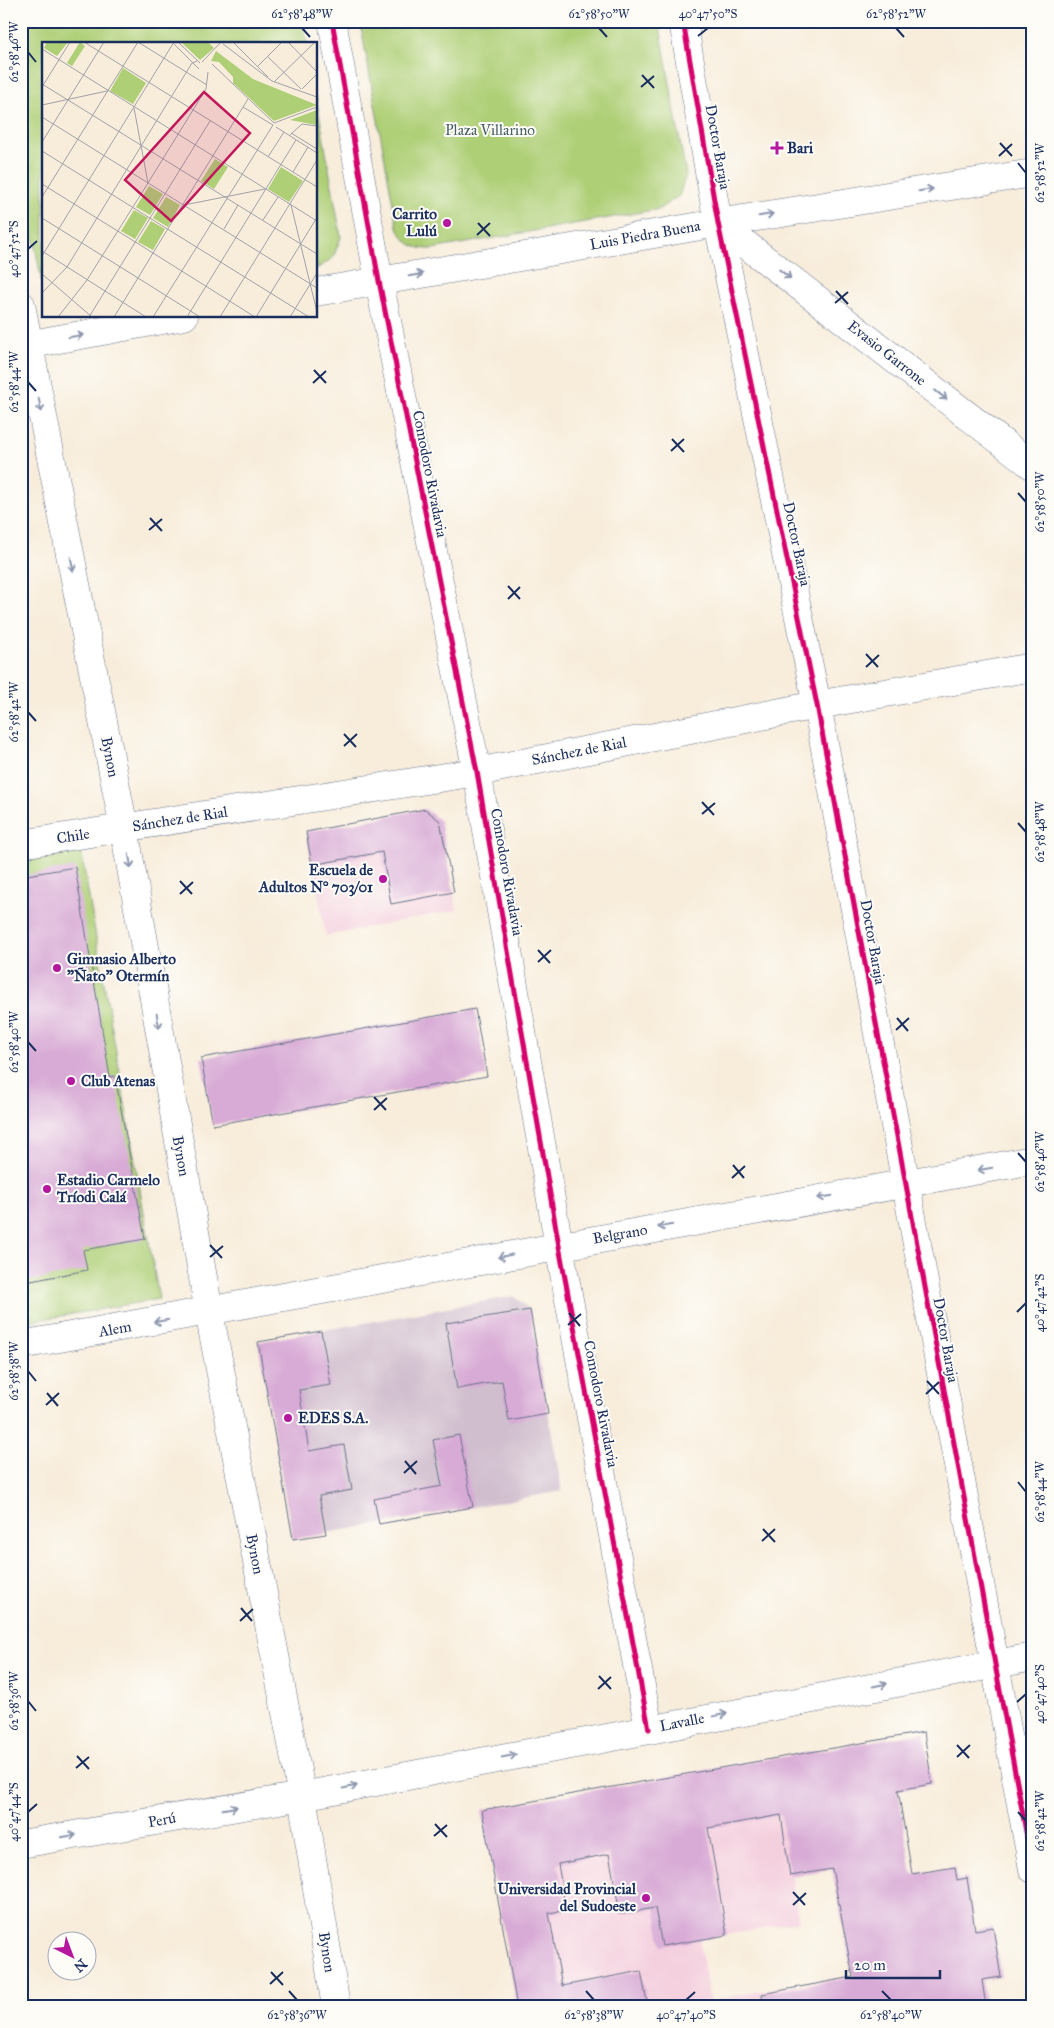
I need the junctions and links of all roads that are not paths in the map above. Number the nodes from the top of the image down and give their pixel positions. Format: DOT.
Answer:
graph roads {
  1 [pos="332,21"];
  2 [pos="682,21"];
  3 [pos="1033,173"];
  4 [pos="718,223"];
  5 [pos="379,281"];
  6 [pos="318,292"];
  7 [pos="21,305"];
  8 [pos="174,318"];
  9 [pos="24,348"];
  10 [pos="1033,466"];
  11 [pos="1033,667"];
  12 [pos="817,705"];
  13 [pos="477,772"];
  14 [pos="124,828"];
  15 [pos="21,844"];
  16 [pos="1033,1160"];
  17 [pos="905,1183"];
  18 [pos="559,1246"];
  19 [pos="209,1312"];
  20 [pos="21,1345"];
  21 [pos="1033,1657"];
  22 [pos="994,1664"];
  23 [pos="649,1729"];
  24 [pos="302,1796"];
  25 [pos="21,1844"];
  26 [pos="1033,1869"];
  27 [pos="336,2007"];
  1 -- 5 [label="street, Comodoro Rivadavia"];
  2 -- 4 [label="street, Doctor Baraja"];
  4 -- 3 [label="street, Luis Piedra Buena, one-way"];
  5 -- 4 [label="street, Luis Piedra Buena, one-way"];
  4 -- 10 [label="street, Evasio Garrone, one-way"];
  4 -- 12 [label="street, Doctor Baraja"];
  5 -- 6 [label="street, Luis Piedra Buena"];
  5 -- 13 [label="street, Comodoro Rivadavia"];
  7 -- 9 [label="street, Bynon"];
  9 -- 8 [label="street, one-way"];
  9 -- 14 [label="street, Bynon, one-way"];
  11 -- 12 [label="street, Sánchez de Rial"];
  12 -- 13 [label="street, Sánchez de Rial"];
  12 -- 17 [label="street, Doctor Baraja"];
  13 -- 14 [label="street, Sánchez de Rial"];
  13 -- 18 [label="street, Comodoro Rivadavia"];
  14 -- 15 [label="street, Chile"];
  14 -- 19 [label="street, Bynon, one-way"];
  16 -- 17 [label="street, Belgrano, one-way"];
  17 -- 18 [label="street, Belgrano, one-way"];
  17 -- 22 [label="street, Doctor Baraja"];
  18 -- 19 [label="street, Belgrano, one-way"];
  18 -- 23 [label="street, Comodoro Rivadavia"];
  19 -- 20 [label="street, Alem, one-way"];
  19 -- 24 [label="street, Bynon"];
  21 -- 22 [label="street, Lavalle"];
  23 -- 22 [label="street, Lavalle, one-way"];
  22 -- 26 [label="street, Doctor Baraja"];
  24 -- 23 [label="street, Lavalle, one-way"];
  25 -- 24 [label="street, Perú, one-way"];
  24 -- 27 [label="street, Bynon"];
}
